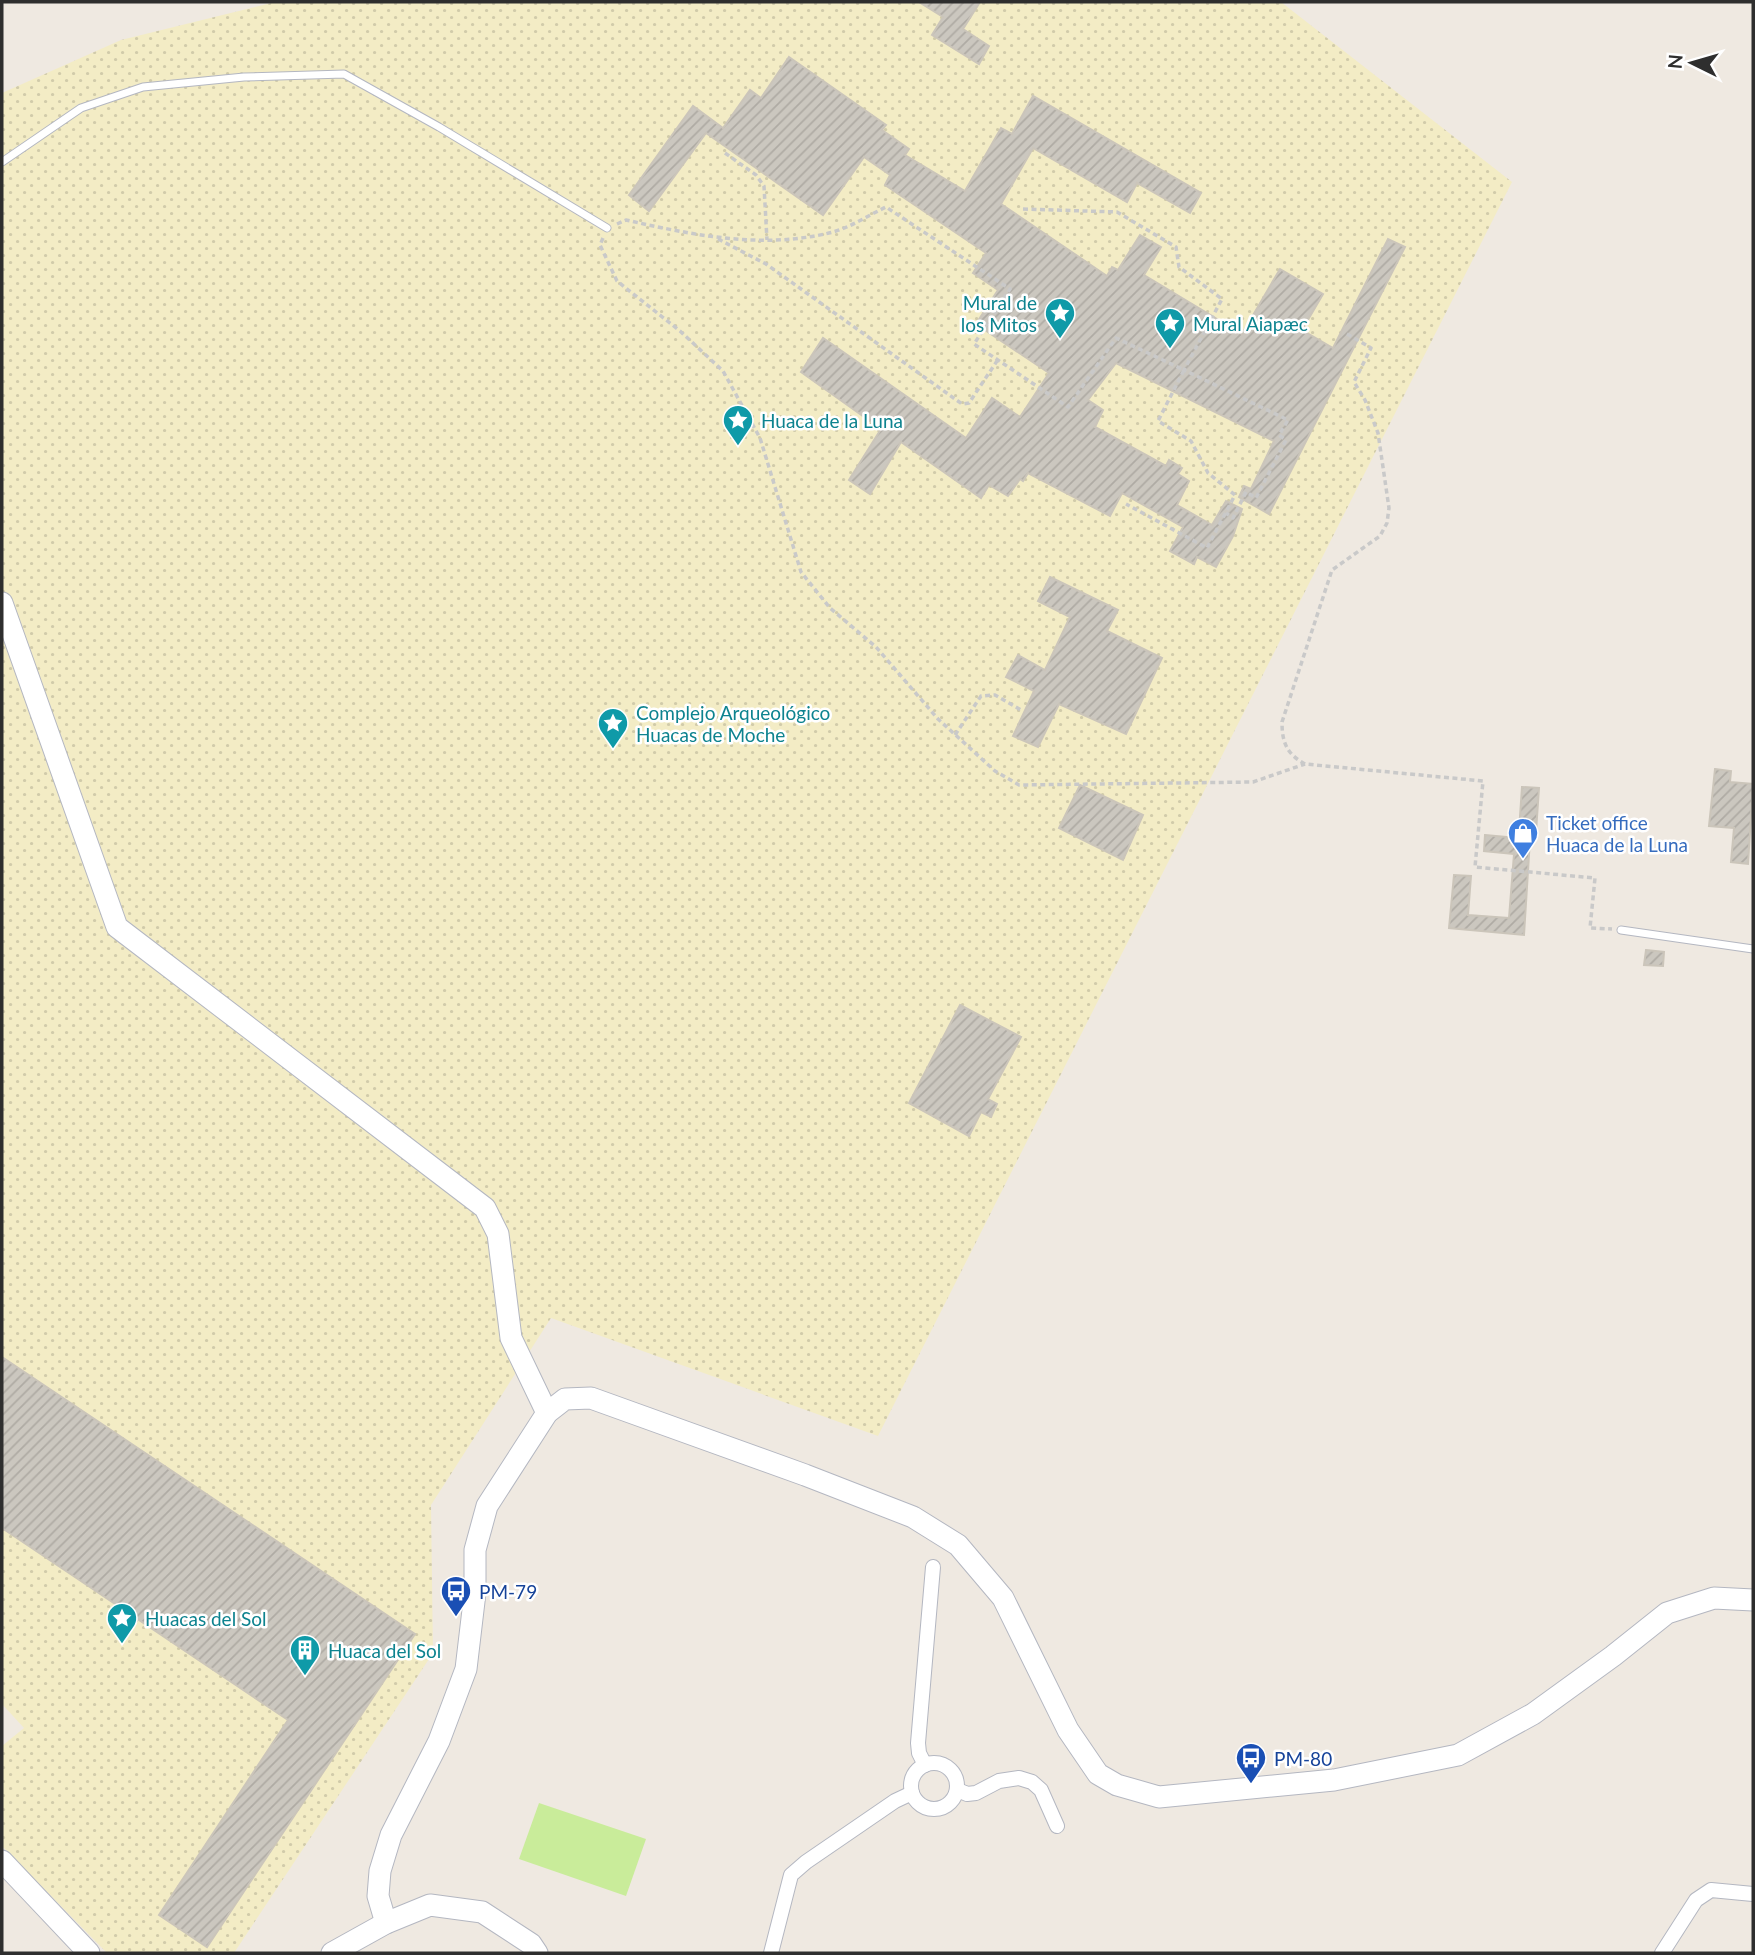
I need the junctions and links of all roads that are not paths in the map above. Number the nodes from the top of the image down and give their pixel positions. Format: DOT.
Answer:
graph roads {
  1 [pos="2,162"];
  2 [pos="607,228"];
  3 [pos="2,603"];
  4 [pos="1621,930"];
  5 [pos="1753,949"];
  6 [pos="547,1413"];
  7 [pos="933,1567"];
  8 [pos="1753,1600"];
  9 [pos="925,1765"];
  10 [pos="958,1790"];
  11 [pos="912,1793"];
  12 [pos="1058,1826"];
  13 [pos="2,1860"];
  14 [pos="1753,1894"];
  15 [pos="386,1923"];
  16 [pos="89,1953"];
  17 [pos="332,1953"];
  18 [pos="537,1953"];
  19 [pos="771,1953"];
  20 [pos="1662,1953"];
  1 -- 2 [label="lane"];
  3 -- 6 [label="street"];
  4 -- 5 [label="lane"];
  6 -- 8 [label="street"];
  6 -- 15 [label="street"];
  7 -- 9 [label="street"];
  9 -- 10 [label="street"];
  9 -- 11 [label="street"];
  10 -- 11 [label="street"];
  10 -- 12 [label="street"];
  11 -- 19 [label="street"];
  13 -- 16 [label="street"];
  14 -- 20 [label="street"];
  15 -- 17 [label="street"];
  15 -- 18 [label="street"];
}
